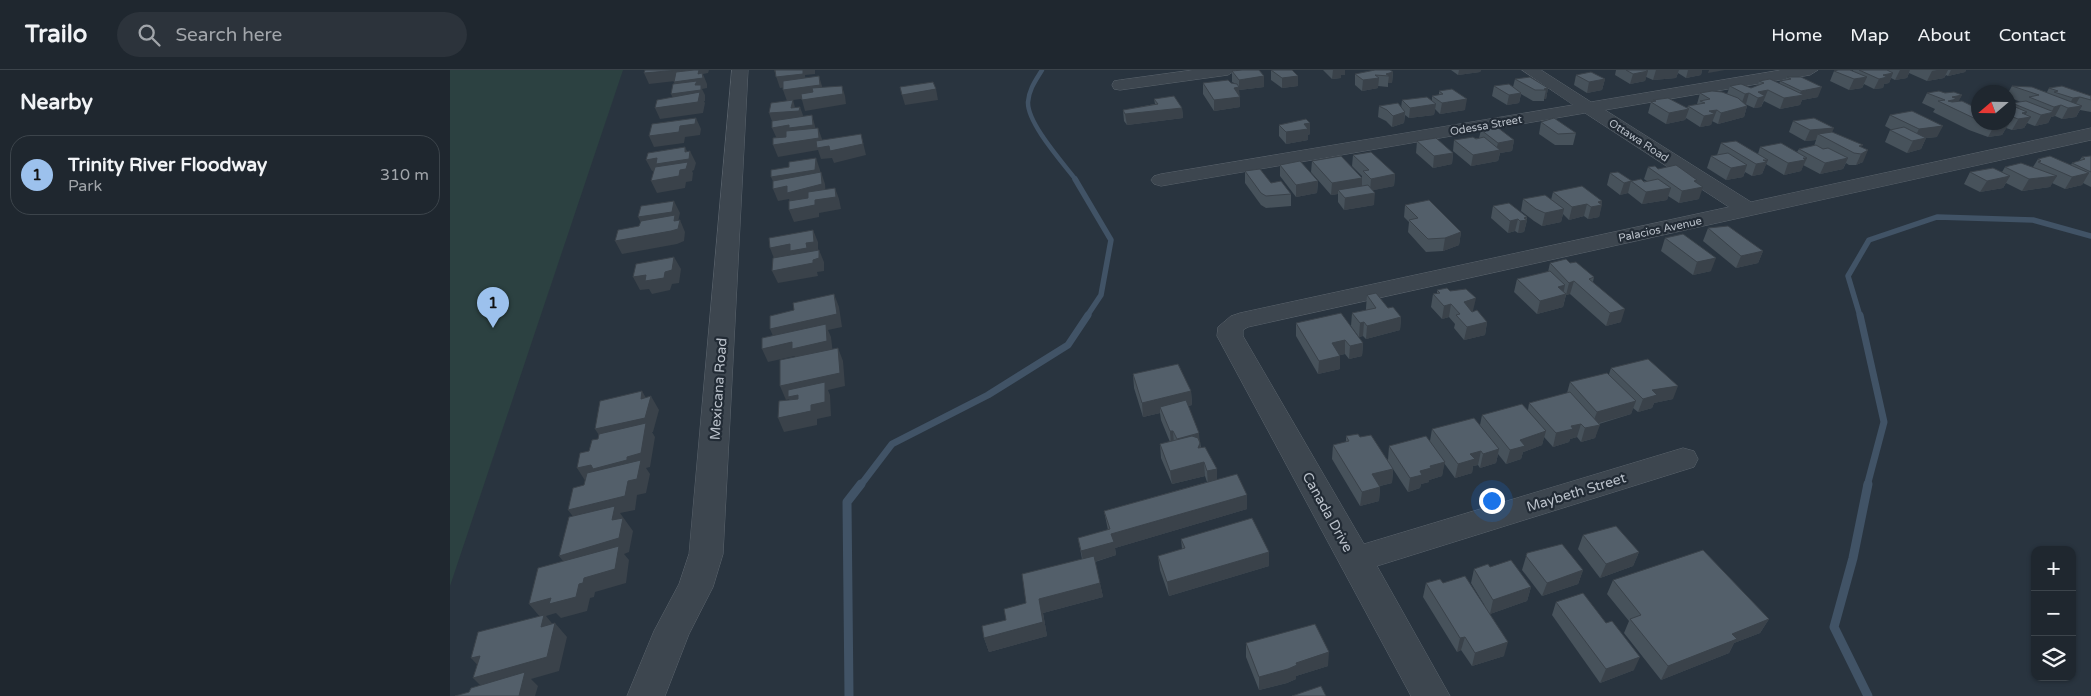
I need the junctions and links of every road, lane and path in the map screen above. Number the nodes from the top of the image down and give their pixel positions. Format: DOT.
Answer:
graph roads {
  1 [pos="740,70"];
  2 [pos="1228,70"];
  3 [pos="1530,70"];
  4 [pos="1810,70"];
  5 [pos="1120,85"];
  6 [pos="1589,108"];
  7 [pos="2091,134"];
  8 [pos="1161,180"];
  9 [pos="1748,210"];
  10 [pos="1230,327"];
  11 [pos="1683,459"];
  12 [pos="1354,560"];
  13 [pos="646,696"];
  14 [pos="1431,696"];
  1 -- 13 [label="street, Mexicana Road"];
  2 -- 5 [label="street"];
  3 -- 6 [label="street, Ottawa Road"];
  4 -- 6 [label="street, Odessa Street"];
  6 -- 8 [label="street, Odessa Street"];
  6 -- 9 [label="street, Ottawa Road"];
  7 -- 9 [label="street, Palacios Avenue"];
  9 -- 10 [label="street, Palacios Avenue"];
  10 -- 12 [label="street, Canada Drive"];
  11 -- 12 [label="street, Maybeth Street"];
  12 -- 14 [label="street, Canada Drive"];
}
